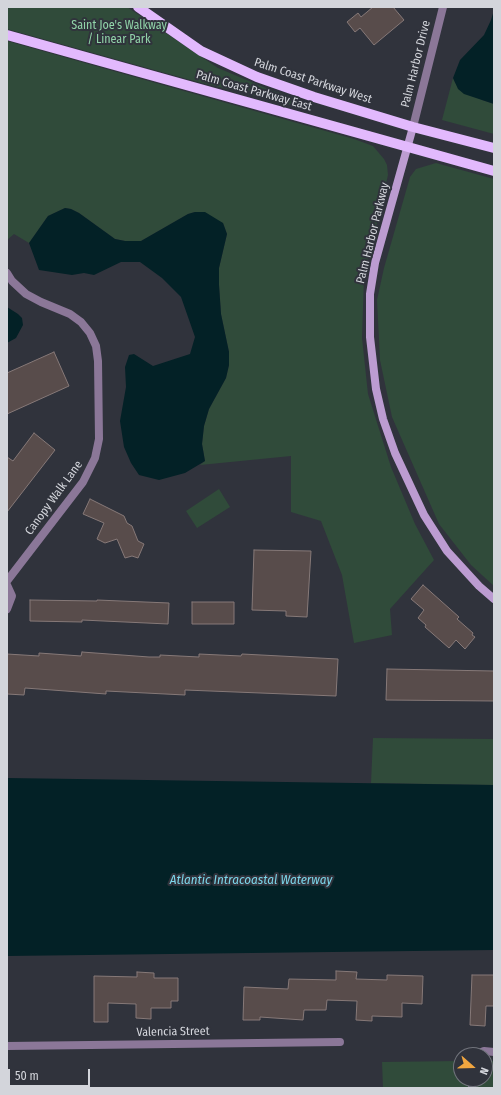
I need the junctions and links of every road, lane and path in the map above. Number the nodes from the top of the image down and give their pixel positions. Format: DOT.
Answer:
graph roads {
  1 [pos="138,7"];
  2 [pos="443,7"];
  3 [pos="7,35"];
  4 [pos="413,127"];
  5 [pos="407,148"];
  6 [pos="494,148"];
  7 [pos="494,171"];
  8 [pos="7,273"];
  9 [pos="7,581"];
  10 [pos="7,585"];
  11 [pos="494,598"];
  12 [pos="7,609"];
  13 [pos="340,1042"];
  14 [pos="7,1046"];
  1 -- 4 [label="main road, Palm Coast Parkway West"];
  2 -- 4 [label="street, Palm Harbor Drive"];
  3 -- 5 [label="main road, Palm Coast Parkway East"];
  4 -- 5 [label="street, Palm Harbor Parkway"];
  4 -- 6 [label="main road, Palm Coast Parkway West"];
  5 -- 7 [label="main road, Palm Coast Parkway East"];
  5 -- 11 [label="street, Palm Harbor Parkway"];
  8 -- 9 [label="street, Canopy Walk Lane"];
  10 -- 12 [label="street"];
  13 -- 14 [label="street, Valencia Street"];
}
